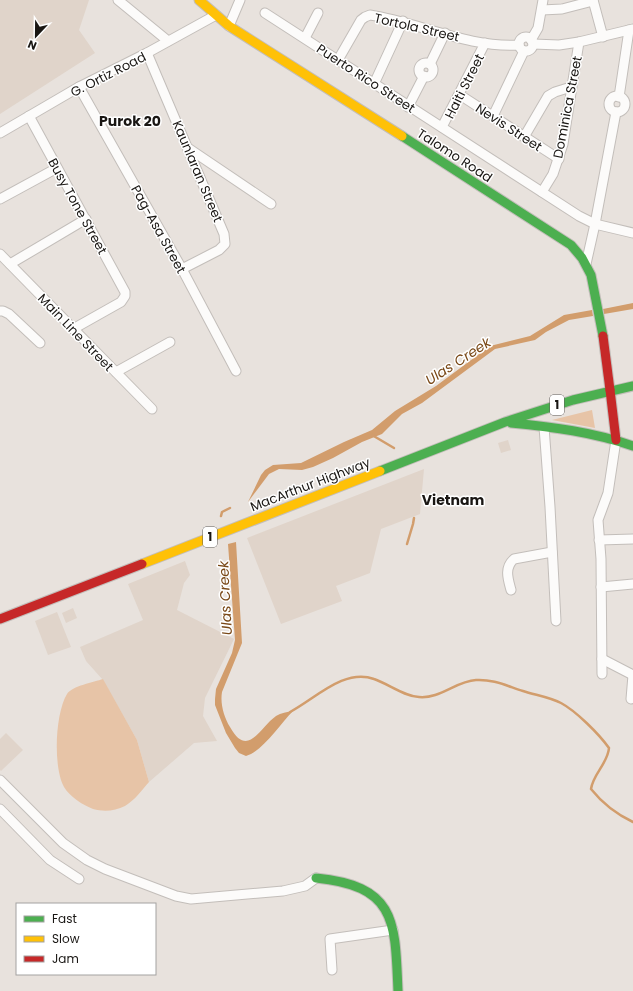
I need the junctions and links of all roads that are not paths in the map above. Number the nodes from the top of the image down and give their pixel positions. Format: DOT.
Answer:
graph roads {
  1 [pos="118,0"];
  2 [pos="199,0"];
  3 [pos="240,0"];
  4 [pos="543,0"];
  5 [pos="593,1"];
  6 [pos="542,10"];
  7 [pos="266,13"];
  8 [pos="318,13"];
  9 [pos="216,15"];
  10 [pos="403,21"];
  11 [pos="229,26"];
  12 [pos="631,29"];
  13 [pos="445,33"];
  14 [pos="603,37"];
  15 [pos="305,38"];
  16 [pos="168,41"];
  17 [pos="532,42"];
  18 [pos="579,42"];
  19 [pos="485,44"];
  20 [pos="521,48"];
  21 [pos="147,53"];
  22 [pos="338,60"];
  23 [pos="374,84"];
  24 [pos="79,87"];
  25 [pos="572,87"];
  26 [pos="460,95"];
  27 [pos="408,106"];
  28 [pos="29,116"];
  29 [pos="492,116"];
  30 [pos="442,128"];
  31 [pos="0,133"];
  32 [pos="524,137"];
  33 [pos="188,148"];
  34 [pos="559,159"];
  35 [pos="57,168"];
  36 [pos="542,192"];
  37 [pos="0,199"];
  38 [pos="271,204"];
  39 [pos="86,219"];
  40 [pos="595,224"];
  41 [pos="633,233"];
  42 [pos="0,254"];
  43 [pos="10,264"];
  44 [pos="586,264"];
  45 [pos="182,270"];
  46 [pos="0,311"];
  47 [pos="73,329"];
  48 [pos="170,342"];
  49 [pos="40,343"];
  50 [pos="236,371"];
  51 [pos="116,372"];
  52 [pos="633,386"];
  53 [pos="610,390"];
  54 [pos="152,409"];
  55 [pos="505,422"];
  56 [pos="544,426"];
  57 [pos="616,440"];
  58 [pos="633,446"];
  59 [pos="633,539"];
  60 [pos="599,540"];
  61 [pos="552,552"];
  62 [pos="633,584"];
  63 [pos="601,586"];
  64 [pos="511,590"];
  65 [pos="0,619"];
  66 [pos="556,620"];
  67 [pos="602,659"];
  68 [pos="602,674"];
  69 [pos="633,675"];
  70 [pos="631,699"];
  71 [pos="0,780"];
  72 [pos="0,809"];
  73 [pos="316,878"];
  74 [pos="79,880"];
  75 [pos="393,930"];
  76 [pos="332,970"];
  77 [pos="398,991"];
  1 -- 16 [label="street"];
  2 -- 9 [label="main road, Talomo Road"];
  3 -- 11 [label="street"];
  4 -- 6 [label="street"];
  5 -- 6 [label="street"];
  5 -- 14 [label="street"];
  6 -- 17 [label="street"];
  7 -- 15 [label="street, Puerto Rico Street"];
  8 -- 15 [label="street"];
  9 -- 11 [label="main road, Talomo Road"];
  9 -- 16 [label="street, G. Ortiz Road"];
  10 -- 13 [label="street, Tortola Street"];
  10 -- 22 [label="street, Tortola Street"];
  10 -- 23 [label="street"];
  11 -- 44 [label="main road, Talomo Road"];
  12 -- 14 [label="street"];
  12 -- 40 [label="street"];
  13 -- 19 [label="street, Tortola Street"];
  13 -- 27 [label="street"];
  14 -- 18 [label="street"];
  15 -- 22 [label="street, Puerto Rico Street"];
  16 -- 21 [label="street, G. Ortiz Road"];
  17 -- 18 [label="street"];
  17 -- 20 [label="street"];
  18 -- 25 [label="street, Dominica Street"];
  19 -- 20 [label="street, Tortola Street"];
  19 -- 26 [label="street, Haiti Street"];
  20 -- 29 [label="street"];
  21 -- 24 [label="street, G. Ortiz Road"];
  21 -- 33 [label="street, Kaunlaran Street"];
  22 -- 23 [label="street, Puerto Rico Street"];
  23 -- 27 [label="street, Puerto Rico Street"];
  24 -- 28 [label="street, G. Ortiz Road"];
  24 -- 45 [label="street, Pag-Asa Street"];
  25 -- 32 [label="street"];
  25 -- 34 [label="street, Dominica Street"];
  26 -- 29 [label="street, Nevis Street"];
  26 -- 30 [label="street, Haiti Street"];
  27 -- 30 [label="street, Puerto Rico Street"];
  28 -- 31 [label="street, G. Ortiz Road"];
  28 -- 35 [label="street, Busy Tone Street"];
  29 -- 32 [label="street, Nevis Street"];
  30 -- 36 [label="street, Puerto Rico Street"];
  32 -- 34 [label="street, Nevis Street"];
  33 -- 38 [label="street"];
  33 -- 45 [label="street, Kaunlaran Street"];
  34 -- 36 [label="street, Dominica Street"];
  35 -- 37 [label="street"];
  35 -- 39 [label="street, Busy Tone Street"];
  36 -- 40 [label="street, Puerto Rico Street"];
  39 -- 43 [label="street"];
  39 -- 47 [label="street, Busy Tone Street"];
  40 -- 41 [label="street, Puerto Rico Street"];
  40 -- 44 [label="street"];
  42 -- 43 [label="street, Main Line Street"];
  43 -- 47 [label="street, Main Line Street"];
  44 -- 53 [label="main road, Talomo Road"];
  45 -- 50 [label="street, Pag-Asa Street"];
  46 -- 49 [label="street"];
  47 -- 51 [label="street, Main Line Street"];
  48 -- 51 [label="street"];
  51 -- 54 [label="street, Main Line Street"];
  52 -- 53 [label="main road, MacArthur Highway / 1"];
  53 -- 55 [label="main road, MacArthur Highway / 1"];
  53 -- 57 [label="main road, Talomo Road"];
  55 -- 56 [label="main road"];
  55 -- 65 [label="main road, MacArthur Highway / 1"];
  56 -- 57 [label="main road"];
  56 -- 61 [label="street"];
  57 -- 58 [label="main road"];
  57 -- 60 [label="street"];
  59 -- 60 [label="street"];
  60 -- 63 [label="street"];
  61 -- 64 [label="street"];
  61 -- 66 [label="street"];
  62 -- 63 [label="street"];
  63 -- 67 [label="street"];
  67 -- 68 [label="street"];
  67 -- 69 [label="street"];
  69 -- 70 [label="street"];
  71 -- 73 [label="street"];
  72 -- 74 [label="street"];
  73 -- 75 [label="main road"];
  75 -- 76 [label="street"];
  75 -- 77 [label="main road"];
}
